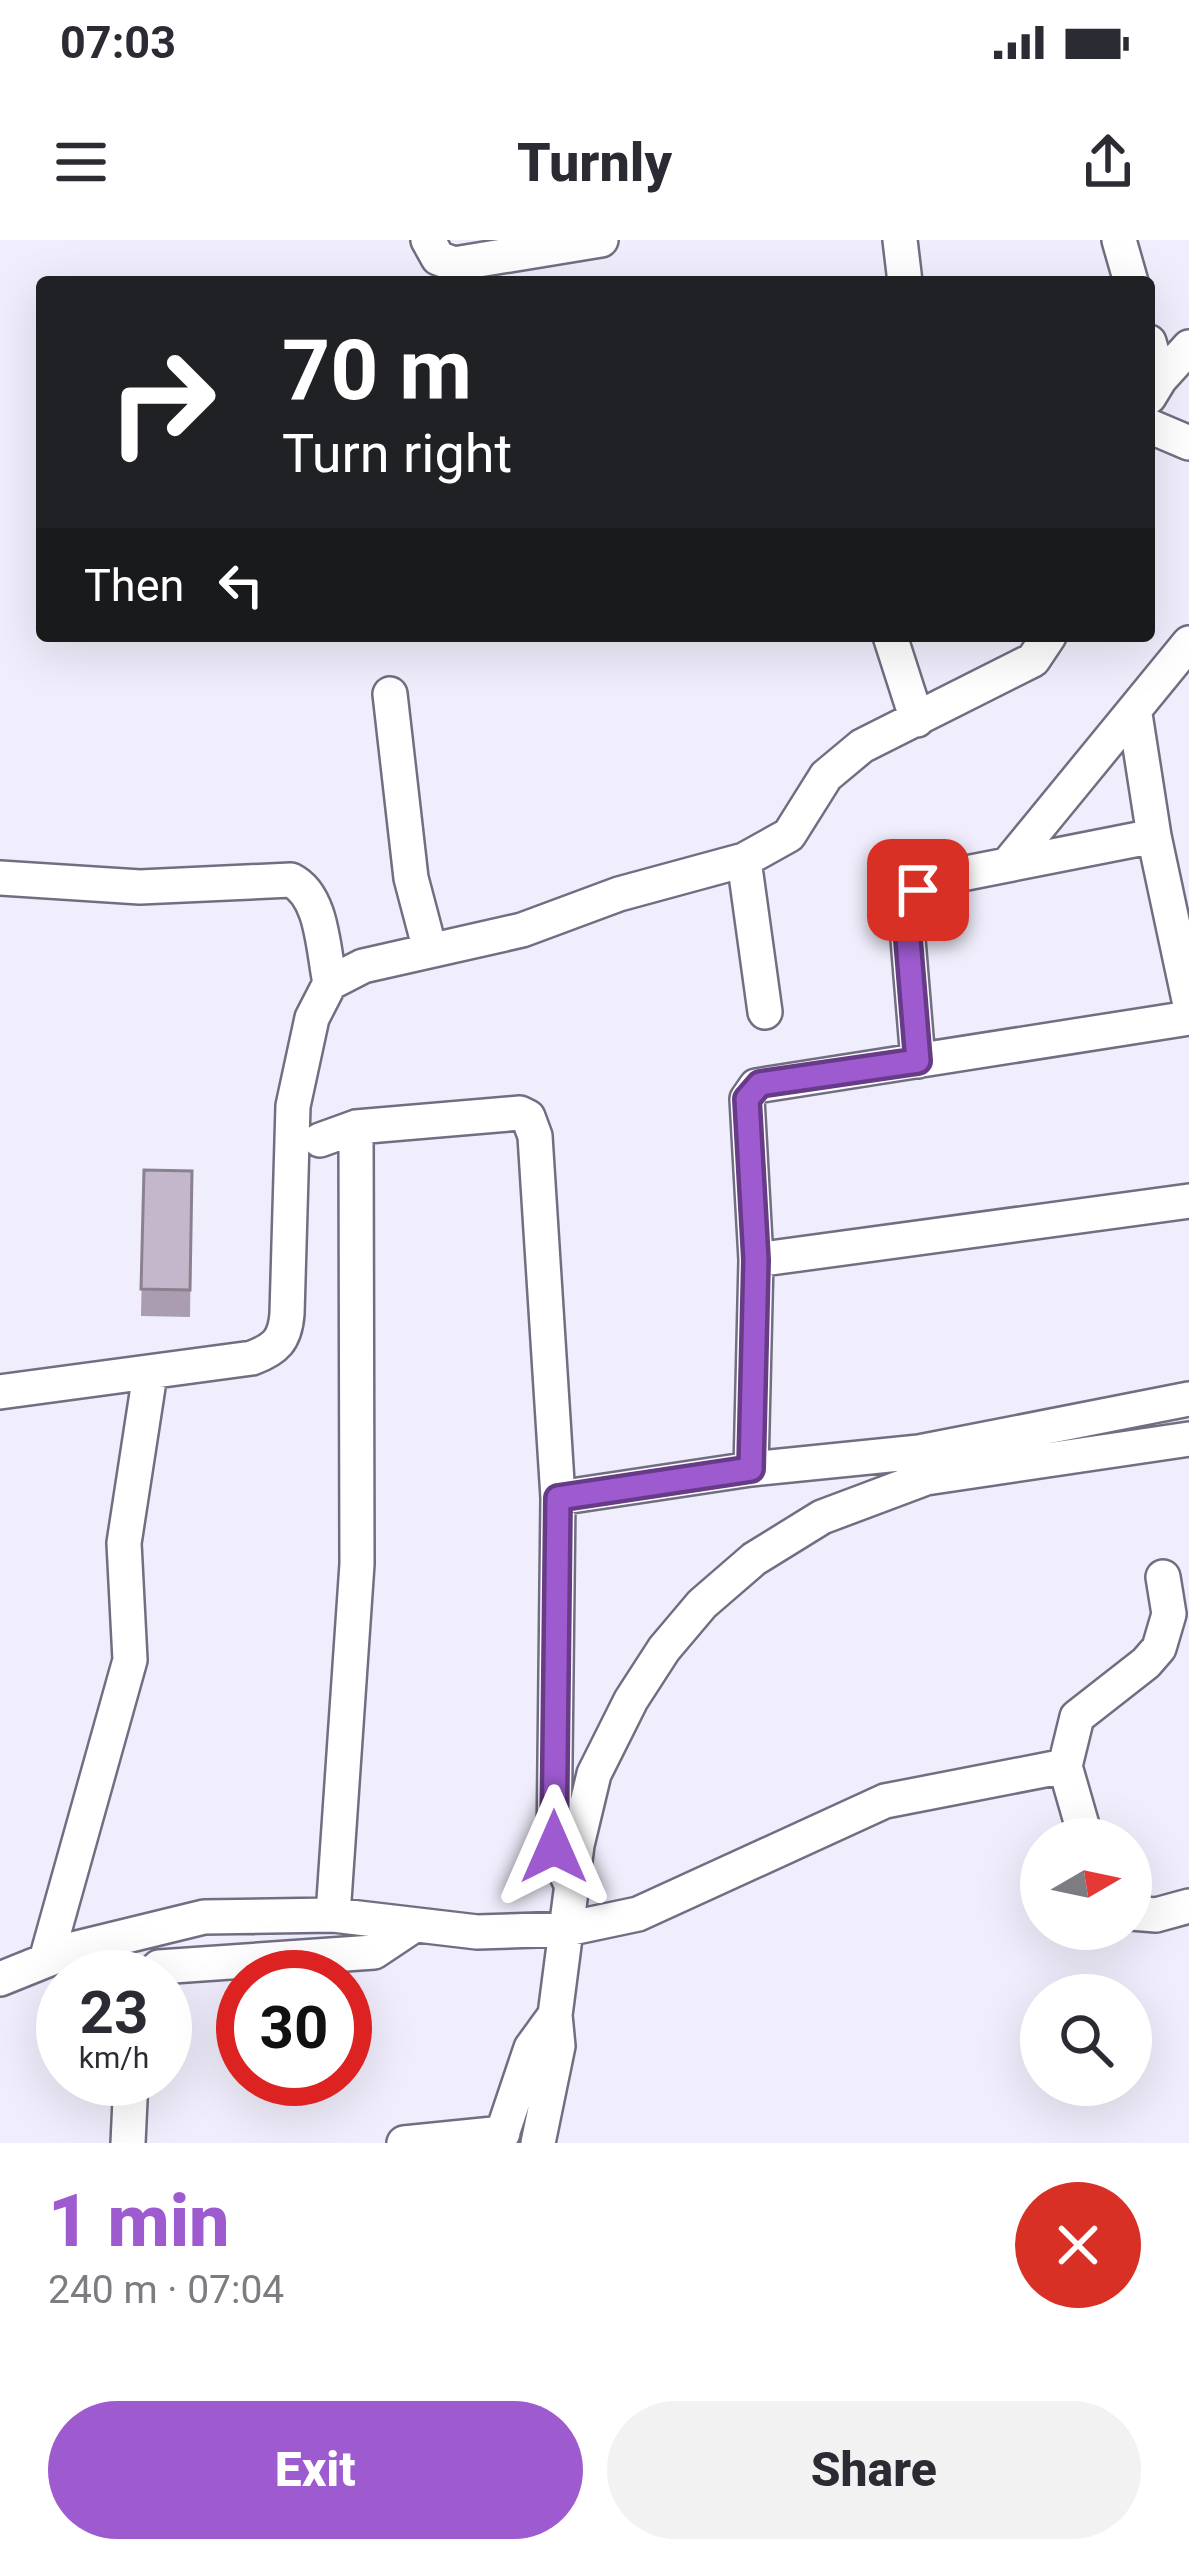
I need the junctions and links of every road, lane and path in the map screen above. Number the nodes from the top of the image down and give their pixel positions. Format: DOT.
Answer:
graph roads {
  1 [pos="428,240"];
  2 [pos="900,240"];
  3 [pos="1118,240"];
  4 [pos="591,241"];
  5 [pos="904,276"];
  6 [pos="1109,276"];
  7 [pos="1130,276"];
  8 [pos="1189,347"];
  9 [pos="1155,387"];
  10 [pos="1155,429"];
  11 [pos="1189,443"];
  12 [pos="892,642"];
  13 [pos="1045,642"];
  14 [pos="1189,644"];
  15 [pos="390,694"];
  16 [pos="1135,714"];
  17 [pos="917,720"];
  18 [pos="1154,836"];
  19 [pos="744,860"];
  20 [pos="1008,864"];
  21 [pos="0,878"];
  22 [pos="430,950"];
  23 [pos="330,983"];
  24 [pos="1189,1000"];
  25 [pos="765,1012"];
  26 [pos="1189,1018"];
  27 [pos="918,1061"];
  28 [pos="356,1127"];
  29 [pos="320,1140"];
  30 [pos="1189,1201"];
  31 [pos="756,1260"];
  32 [pos="149,1374"];
  33 [pos="0,1392"];
  34 [pos="1189,1399"];
  35 [pos="1189,1439"];
  36 [pos="923,1465"];
  37 [pos="751,1469"];
  38 [pos="558,1498"];
  39 [pos="1163,1577"];
  40 [pos="1065,1766"];
  41 [pos="1080,1818"];
  42 [pos="572,1887"];
  43 [pos="1189,1906"];
  44 [pos="333,1915"];
  45 [pos="1152,1916"];
  46 [pos="413,1926"];
  47 [pos="567,1929"];
  48 [pos="49,1950"];
  49 [pos="77,1950"];
  50 [pos="36,1964"];
  51 [pos="192,1965"];
  52 [pos="0,1979"];
  53 [pos="555,2015"];
  54 [pos="130,2106"];
  55 [pos="501,2138"];
  56 [pos="128,2143"];
  57 [pos="404,2143"];
  58 [pos="538,2143"];
  1 -- 4 [label="street"];
  2 -- 5 [label="street"];
  3 -- 6 [label="street"];
  3 -- 7 [label="street"];
  8 -- 9 [label="street"];
  10 -- 11 [label="street"];
  12 -- 17 [label="street"];
  13 -- 17 [label="street"];
  14 -- 16 [label="street"];
  15 -- 22 [label="street"];
  16 -- 18 [label="street"];
  16 -- 20 [label="street"];
  17 -- 19 [label="street"];
  18 -- 20 [label="street"];
  18 -- 24 [label="street"];
  19 -- 22 [label="street"];
  19 -- 25 [label="street"];
  20 -- 27 [label="street"];
  21 -- 23 [label="street"];
  22 -- 23 [label="street"];
  23 -- 32 [label="street"];
  26 -- 27 [label="street"];
  27 -- 31 [label="street"];
  28 -- 29 [label="street"];
  28 -- 38 [label="street"];
  28 -- 44 [label="street"];
  30 -- 31 [label="street"];
  31 -- 37 [label="street"];
  32 -- 33 [label="street"];
  32 -- 48 [label="street"];
  34 -- 36 [label="street"];
  35 -- 36 [label="street"];
  36 -- 37 [label="street"];
  36 -- 42 [label="street"];
  37 -- 38 [label="street"];
  38 -- 42 [label="street"];
  39 -- 40 [label="street"];
  40 -- 41 [label="street"];
  40 -- 47 [label="street"];
  42 -- 47 [label="street"];
  43 -- 45 [label="street"];
  44 -- 46 [label="street"];
  44 -- 49 [label="street"];
  46 -- 47 [label="street"];
  46 -- 51 [label="street"];
  47 -- 53 [label="street"];
  50 -- 52 [label="street"];
  53 -- 55 [label="street"];
  53 -- 58 [label="street"];
  54 -- 56 [label="street"];
  55 -- 57 [label="street"];
}
